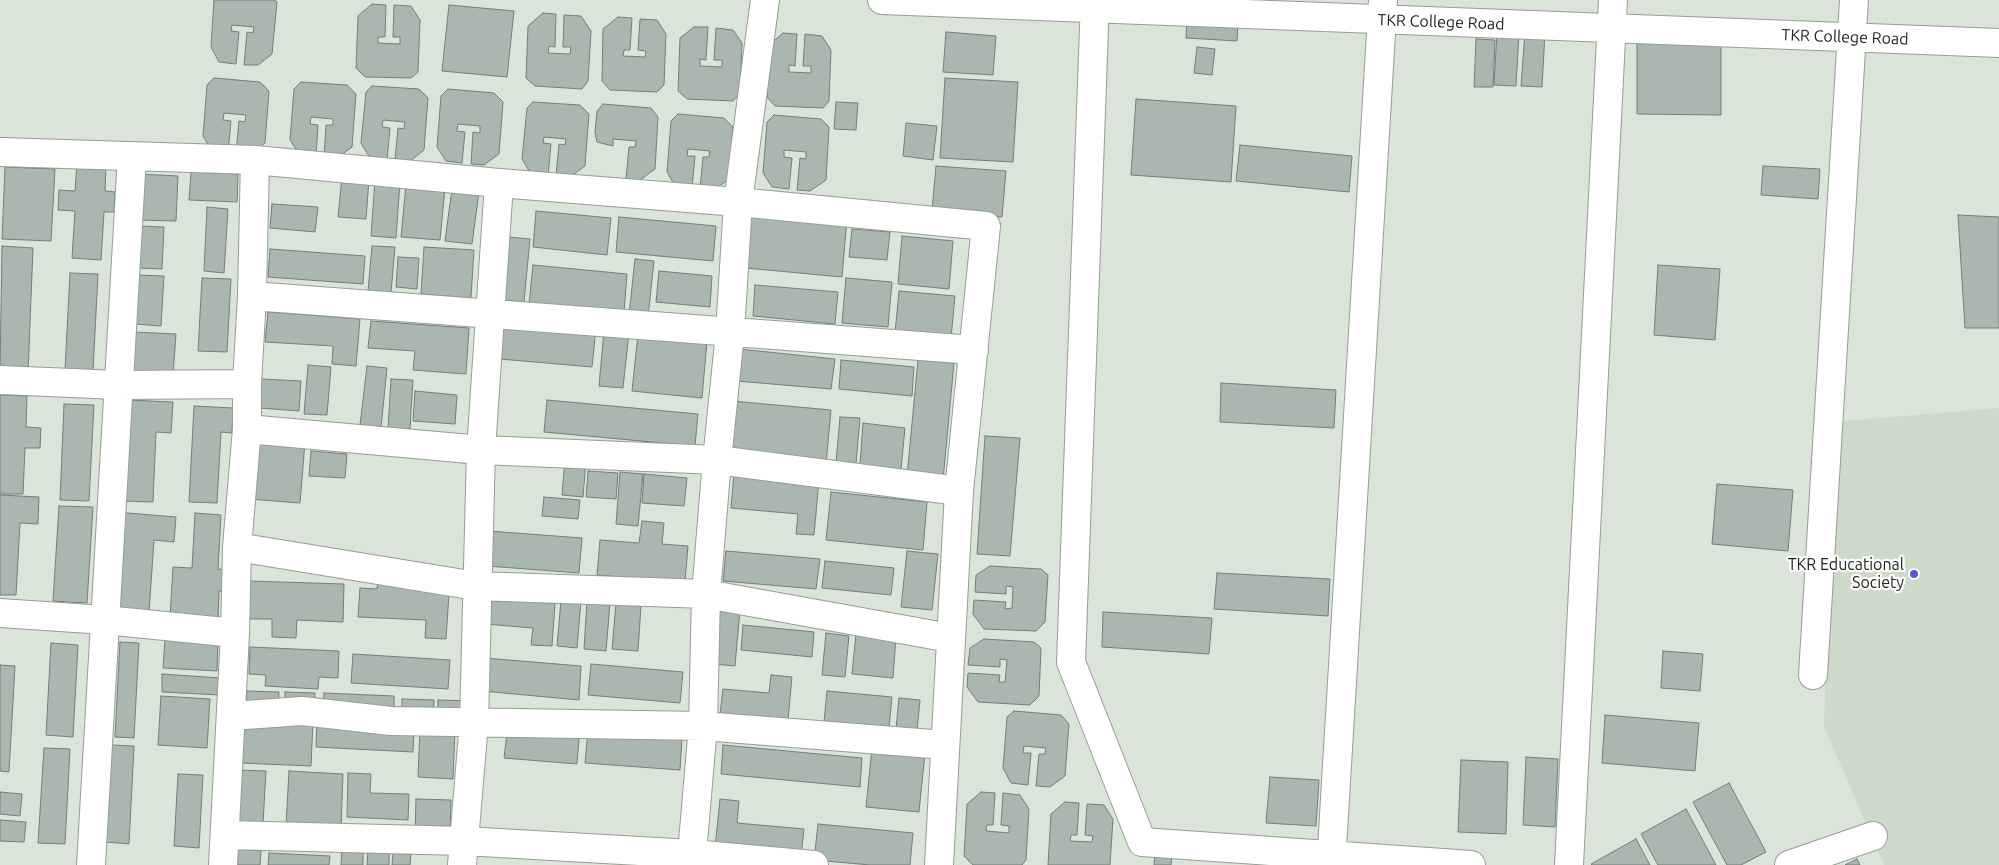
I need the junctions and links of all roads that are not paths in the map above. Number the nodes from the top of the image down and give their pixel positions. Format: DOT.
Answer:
graph roads {
  1 [pos="765,0"];
  2 [pos="882,0"];
  3 [pos="1613,0"];
  4 [pos="1854,0"];
  5 [pos="1094,4"];
  6 [pos="1382,10"];
  7 [pos="1612,28"];
  8 [pos="1852,37"];
  9 [pos="1999,43"];
  10 [pos="0,152"];
  11 [pos="132,156"];
  12 [pos="255,160"];
  13 [pos="499,183"];
  14 [pos="738,202"];
  15 [pos="252,296"];
  16 [pos="489,313"];
  17 [pos="730,333"];
  18 [pos="974,350"];
  19 [pos="0,380"];
  20 [pos="247,384"];
  21 [pos="119,385"];
  22 [pos="247,429"];
  23 [pos="481,450"];
  24 [pos="717,460"];
  25 [pos="959,491"];
  26 [pos="237,547"];
  27 [pos="476,586"];
  28 [pos="706,594"];
  29 [pos="0,613"];
  30 [pos="105,620"];
  31 [pos="235,633"];
  32 [pos="950,638"];
  33 [pos="1814,676"];
  34 [pos="231,716"];
  35 [pos="474,722"];
  36 [pos="703,726"];
  37 [pos="946,746"];
  38 [pos="226,835"];
  39 [pos="1872,836"];
  40 [pos="463,853"];
  41 [pos="691,860"];
  42 [pos="1332,860"];
  43 [pos="91,865"];
  44 [pos="223,865"];
  45 [pos="814,865"];
  46 [pos="939,865"];
  47 [pos="1471,865"];
  48 [pos="1568,865"];
  49 [pos="1789,865"];
  1 -- 14 [label="street"];
  2 -- 5 [label="street, TKR College Road"];
  3 -- 7 [label="street"];
  4 -- 8 [label="street"];
  5 -- 6 [label="street, TKR College Road"];
  5 -- 42 [label="street"];
  6 -- 7 [label="street, TKR College Road"];
  6 -- 42 [label="street"];
  7 -- 8 [label="street, TKR College Road"];
  7 -- 48 [label="street"];
  8 -- 9 [label="street, TKR College Road"];
  8 -- 33 [label="street"];
  10 -- 11 [label="street"];
  11 -- 12 [label="street"];
  11 -- 21 [label="street"];
  12 -- 13 [label="street"];
  12 -- 15 [label="street"];
  13 -- 14 [label="street"];
  13 -- 16 [label="street"];
  14 -- 17 [label="street"];
  14 -- 18 [label="street"];
  15 -- 16 [label="street"];
  15 -- 20 [label="street"];
  16 -- 17 [label="street"];
  16 -- 23 [label="street"];
  17 -- 18 [label="street"];
  17 -- 24 [label="street"];
  18 -- 25 [label="street"];
  19 -- 21 [label="street"];
  20 -- 21 [label="street"];
  20 -- 22 [label="street"];
  21 -- 30 [label="street"];
  22 -- 23 [label="street"];
  22 -- 26 [label="street"];
  23 -- 24 [label="street"];
  23 -- 27 [label="street"];
  24 -- 25 [label="street"];
  24 -- 28 [label="street"];
  25 -- 32 [label="street"];
  26 -- 27 [label="street"];
  26 -- 31 [label="street"];
  27 -- 28 [label="street"];
  27 -- 35 [label="street"];
  28 -- 32 [label="street"];
  28 -- 36 [label="street"];
  29 -- 30 [label="street"];
  30 -- 31 [label="street"];
  30 -- 43 [label="street"];
  31 -- 34 [label="street"];
  32 -- 37 [label="street"];
  34 -- 35 [label="street"];
  34 -- 38 [label="street"];
  35 -- 36 [label="street"];
  35 -- 40 [label="street"];
  36 -- 37 [label="street"];
  36 -- 41 [label="street"];
  37 -- 46 [label="street"];
  38 -- 40 [label="street"];
  38 -- 44 [label="street"];
  39 -- 49 [label="street"];
  40 -- 41 [label="street"];
  41 -- 45 [label="street"];
  42 -- 47 [label="street"];
}
